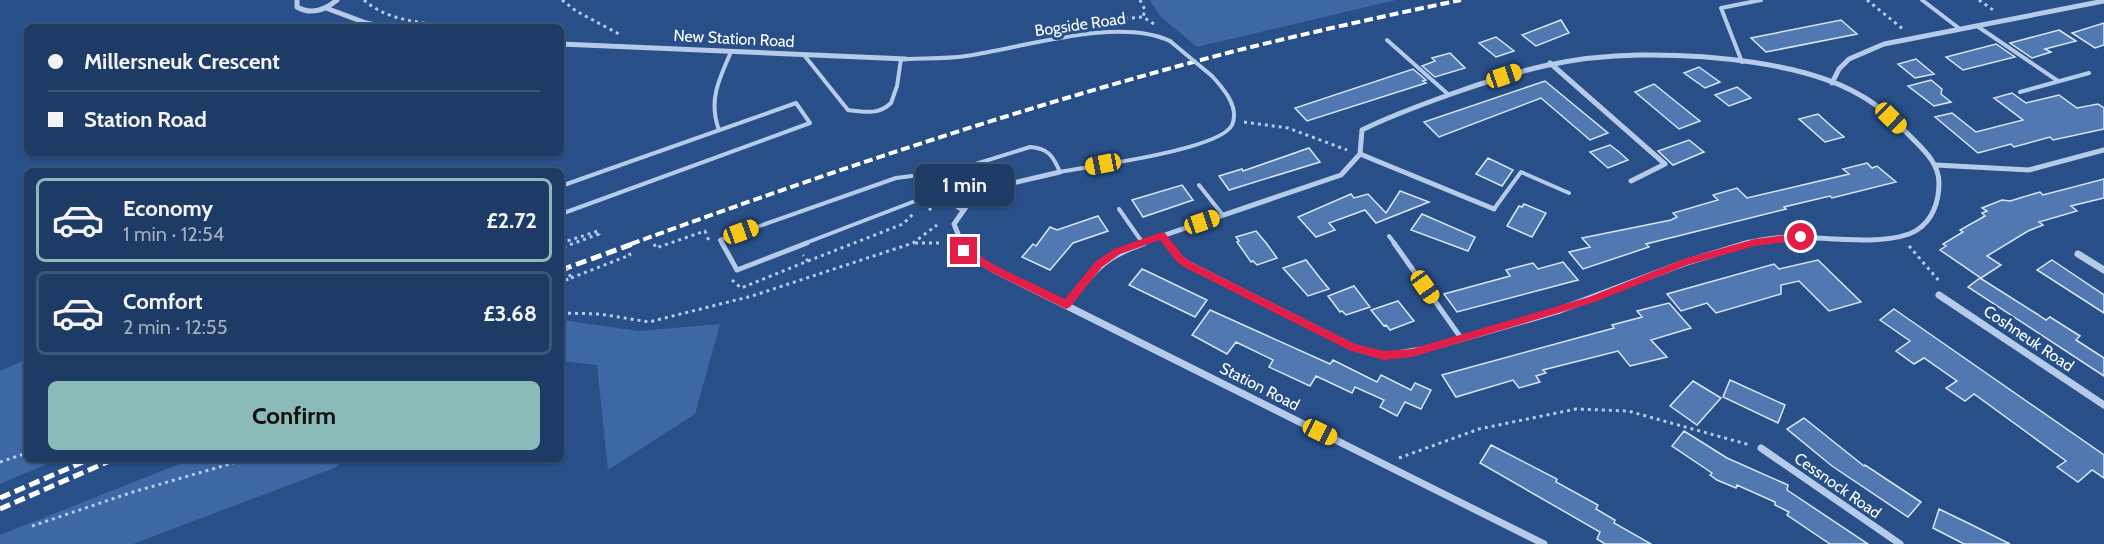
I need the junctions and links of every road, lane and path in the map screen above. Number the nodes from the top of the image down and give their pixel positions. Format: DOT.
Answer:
graph roads {
  1 [pos="297,0"];
  2 [pos="337,0"];
  3 [pos="364,0"];
  4 [pos="562,0"];
  5 [pos="1140,0"];
  6 [pos="1761,0"];
  7 [pos="1867,0"];
  8 [pos="1922,0"];
  9 [pos="2104,2"];
  10 [pos="326,8"];
  11 [pos="1143,16"];
  12 [pos="1109,21"];
  13 [pos="371,24"];
  14 [pos="434,24"];
  15 [pos="1977,26"];
  16 [pos="1960,29"];
  17 [pos="610,34"];
  18 [pos="1914,38"];
  19 [pos="1169,39"];
  20 [pos="1386,39"];
  21 [pos="564,44"];
  22 [pos="730,52"];
  23 [pos="804,55"];
  24 [pos="904,59"];
  25 [pos="1743,62"];
  26 [pos="1550,63"];
  27 [pos="2089,73"];
  28 [pos="2058,81"];
  29 [pos="1832,83"];
  30 [pos="2020,92"];
  31 [pos="1449,95"];
  32 [pos="1234,121"];
  33 [pos="720,130"];
  34 [pos="2103,152"];
  35 [pos="1360,154"];
  36 [pos="1936,165"];
  37 [pos="953,171"];
  38 [pos="1060,172"];
  39 [pos="1631,181"];
  40 [pos="564,185"];
  41 [pos="1199,185"];
  42 [pos="936,193"];
  43 [pos="1569,193"];
  44 [pos="924,209"];
  45 [pos="1119,209"];
  46 [pos="1494,209"];
  47 [pos="962,210"];
  48 [pos="915,212"];
  49 [pos="564,213"];
  50 [pos="934,213"];
  51 [pos="1222,214"];
  52 [pos="937,225"];
  53 [pos="705,231"];
  54 [pos="1162,236"];
  55 [pos="1389,236"];
  56 [pos="1900,237"];
  57 [pos="564,242"];
  58 [pos="1142,242"];
  59 [pos="914,243"];
  60 [pos="940,243"];
  61 [pos="654,244"];
  62 [pos="564,247"];
  63 [pos="629,253"];
  64 [pos="2078,254"];
  65 [pos="808,261"];
  66 [pos="564,262"];
  67 [pos="2104,270"];
  68 [pos="571,278"];
  69 [pos="566,280"];
  70 [pos="1939,295"];
  71 [pos="1066,305"];
  72 [pos="564,313"];
  73 [pos="1461,338"];
  74 [pos="2104,405"];
  75 [pos="1761,448"];
  76 [pos="24,454"];
  77 [pos="0,462"];
  78 [pos="238,462"];
  79 [pos="1384,464"];
  80 [pos="32,526"];
  81 [pos="1544,544"];
  82 [pos="1900,544"];
  1 -- 10 [label="street"];
  2 -- 10 [label="street"];
  3 -- 14 [label="path"];
  4 -- 17 [label="path"];
  5 -- 11 [label="path, Bogside Road"];
  6 -- 25 [label="lane"];
  7 -- 18 [label="path"];
  8 -- 16 [label="lane"];
  9 -- 15 [label="street"];
  10 -- 13 [label="street"];
  11 -- 12 [label="path"];
  11 -- 19 [label="path"];
  15 -- 16 [label="street"];
  15 -- 28 [label="lane"];
  16 -- 18 [label="street"];
  18 -- 29 [label="street"];
  19 -- 24 [label="lane, Bogside Road"];
  19 -- 32 [label="lane, Bogside Road, bridge"];
  20 -- 31 [label="lane"];
  21 -- 22 [label="street, New Station Road"];
  22 -- 23 [label="street, New Station Road"];
  22 -- 33 [label="lane"];
  23 -- 24 [label="street, New Station Road"];
  23 -- 24 [label="lane"];
  25 -- 26 [label="street"];
  25 -- 29 [label="street"];
  26 -- 31 [label="street"];
  26 -- 39 [label="street"];
  27 -- 28 [label="lane"];
  28 -- 30 [label="lane"];
  29 -- 36 [label="street"];
  31 -- 35 [label="street"];
  32 -- 35 [label="path"];
  32 -- 38 [label="lane"];
  33 -- 40 [label="lane"];
  33 -- 49 [label="lane"];
  34 -- 36 [label="street"];
  35 -- 46 [label="street"];
  35 -- 51 [label="street"];
  36 -- 56 [label="street"];
  37 -- 38 [label="lane"];
  37 -- 42 [label="lane"];
  37 -- 42 [label="lane"];
  38 -- 47 [label="street"];
  41 -- 51 [label="lane"];
  42 -- 47 [label="lane"];
  43 -- 46 [label="lane"];
  44 -- 50 [label="path"];
  45 -- 58 [label="lane"];
  47 -- 71 [label="street, Station Road"];
  48 -- 65 [label="path"];
  51 -- 54 [label="street"];
  52 -- 59 [label="path"];
  53 -- 61 [label="path"];
  54 -- 58 [label="street"];
  54 -- 73 [label="street"];
  55 -- 73 [label="lane"];
  56 -- 70 [label="path"];
  56 -- 73 [label="street"];
  57 -- 62 [label="path"];
  58 -- 71 [label="street"];
  59 -- 60 [label="path"];
  59 -- 72 [label="path"];
  63 -- 68 [label="path"];
  64 -- 67 [label="street"];
  66 -- 68 [label="path, bridge"];
  68 -- 69 [label="path, bridge"];
  70 -- 74 [label="street, Coshneuk Road"];
  71 -- 79 [label="street, Station Road"];
  75 -- 79 [label="path"];
  75 -- 82 [label="street, Cessnock Road"];
  76 -- 77 [label="path"];
  78 -- 80 [label="path"];
  79 -- 81 [label="street, Station Road"];
}
